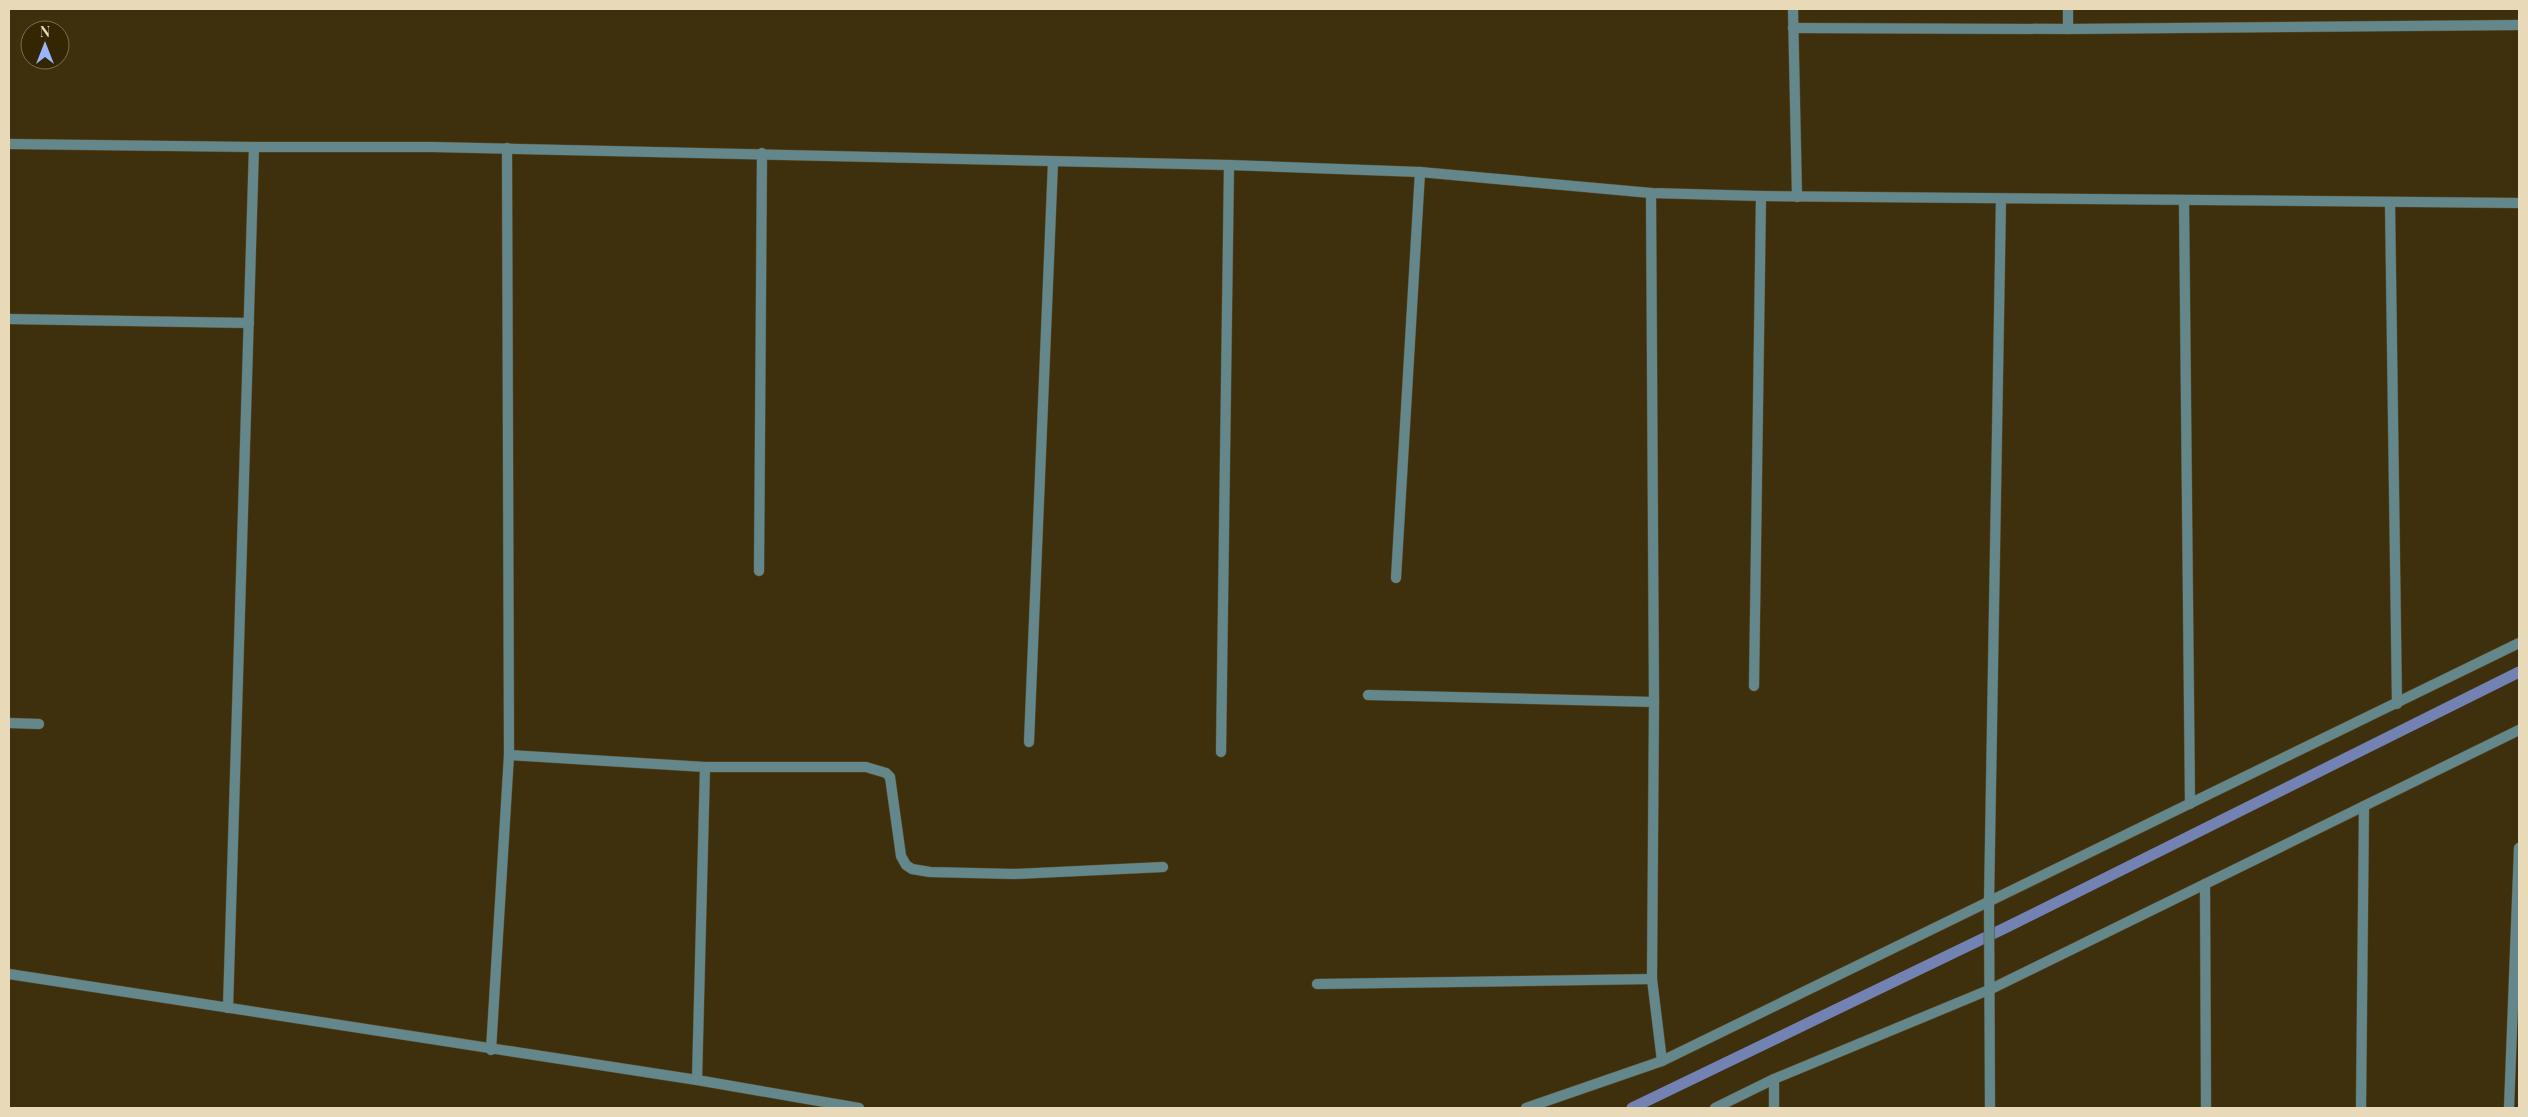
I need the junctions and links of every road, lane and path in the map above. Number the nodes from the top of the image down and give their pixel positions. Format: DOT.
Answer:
graph roads {
  1 [pos="1793,9"];
  2 [pos="2068,9"];
  3 [pos="2519,25"];
  4 [pos="1793,28"];
  5 [pos="2068,29"];
  6 [pos="9,144"];
  7 [pos="254,147"];
  8 [pos="507,148"];
  9 [pos="762,153"];
  10 [pos="1053,162"];
  11 [pos="1229,165"];
  12 [pos="1420,172"];
  13 [pos="1652,193"];
  14 [pos="1761,196"];
  15 [pos="1797,197"];
  16 [pos="2001,199"];
  17 [pos="2184,201"];
  18 [pos="2390,202"];
  19 [pos="2519,203"];
  20 [pos="9,319"];
  21 [pos="250,323"];
  22 [pos="759,571"];
  23 [pos="1396,578"];
  24 [pos="2519,643"];
  25 [pos="1754,686"];
  26 [pos="1368,695"];
  27 [pos="1654,702"];
  28 [pos="2397,704"];
  29 [pos="9,723"];
  30 [pos="39,724"];
  31 [pos="2519,730"];
  32 [pos="1029,742"];
  33 [pos="1222,752"];
  34 [pos="509,755"];
  35 [pos="705,767"];
  36 [pos="2190,804"];
  37 [pos="2364,806"];
  38 [pos="2519,848"];
  39 [pos="1163,867"];
  40 [pos="2205,884"];
  41 [pos="1989,902"];
  42 [pos="9,974"];
  43 [pos="1652,979"];
  44 [pos="1317,984"];
  45 [pos="1991,989"];
  46 [pos="228,1008"];
  47 [pos="491,1050"];
  48 [pos="1662,1061"];
  49 [pos="1774,1079"];
  50 [pos="697,1080"];
  51 [pos="859,1108"];
  52 [pos="1526,1108"];
  53 [pos="1715,1108"];
  54 [pos="1774,1108"];
  55 [pos="1990,1108"];
  56 [pos="2206,1108"];
  57 [pos="2361,1108"];
  58 [pos="2509,1108"];
  1 -- 4 [label="street"];
  2 -- 5 [label="street"];
  3 -- 5 [label="street"];
  4 -- 5 [label="street"];
  4 -- 15 [label="street"];
  6 -- 7 [label="street"];
  7 -- 8 [label="street"];
  7 -- 21 [label="street"];
  8 -- 9 [label="street"];
  8 -- 34 [label="street"];
  9 -- 10 [label="street"];
  9 -- 22 [label="street"];
  10 -- 11 [label="street"];
  10 -- 32 [label="street"];
  11 -- 12 [label="street"];
  11 -- 33 [label="street"];
  12 -- 13 [label="street"];
  12 -- 23 [label="street"];
  13 -- 14 [label="street"];
  13 -- 27 [label="street"];
  14 -- 15 [label="street"];
  14 -- 25 [label="street"];
  15 -- 16 [label="street"];
  16 -- 17 [label="street"];
  16 -- 41 [label="street"];
  17 -- 18 [label="street"];
  17 -- 36 [label="street"];
  18 -- 19 [label="street"];
  18 -- 28 [label="street"];
  20 -- 21 [label="street"];
  21 -- 46 [label="street"];
  24 -- 28 [label="street"];
  26 -- 27 [label="street"];
  27 -- 43 [label="street"];
  28 -- 36 [label="street"];
  29 -- 30 [label="street"];
  31 -- 37 [label="street"];
  34 -- 35 [label="street"];
  34 -- 47 [label="street"];
  35 -- 39 [label="street"];
  35 -- 50 [label="street"];
  36 -- 41 [label="street"];
  37 -- 40 [label="street"];
  37 -- 57 [label="street"];
  38 -- 58 [label="street"];
  40 -- 45 [label="street"];
  40 -- 56 [label="street"];
  41 -- 45 [label="street"];
  41 -- 48 [label="street"];
  42 -- 46 [label="street"];
  43 -- 44 [label="street"];
  43 -- 48 [label="street"];
  45 -- 49 [label="street"];
  45 -- 55 [label="street"];
  46 -- 47 [label="street"];
  47 -- 50 [label="street"];
  48 -- 52 [label="street"];
  49 -- 53 [label="street"];
  49 -- 54 [label="street"];
  50 -- 51 [label="street"];
}
